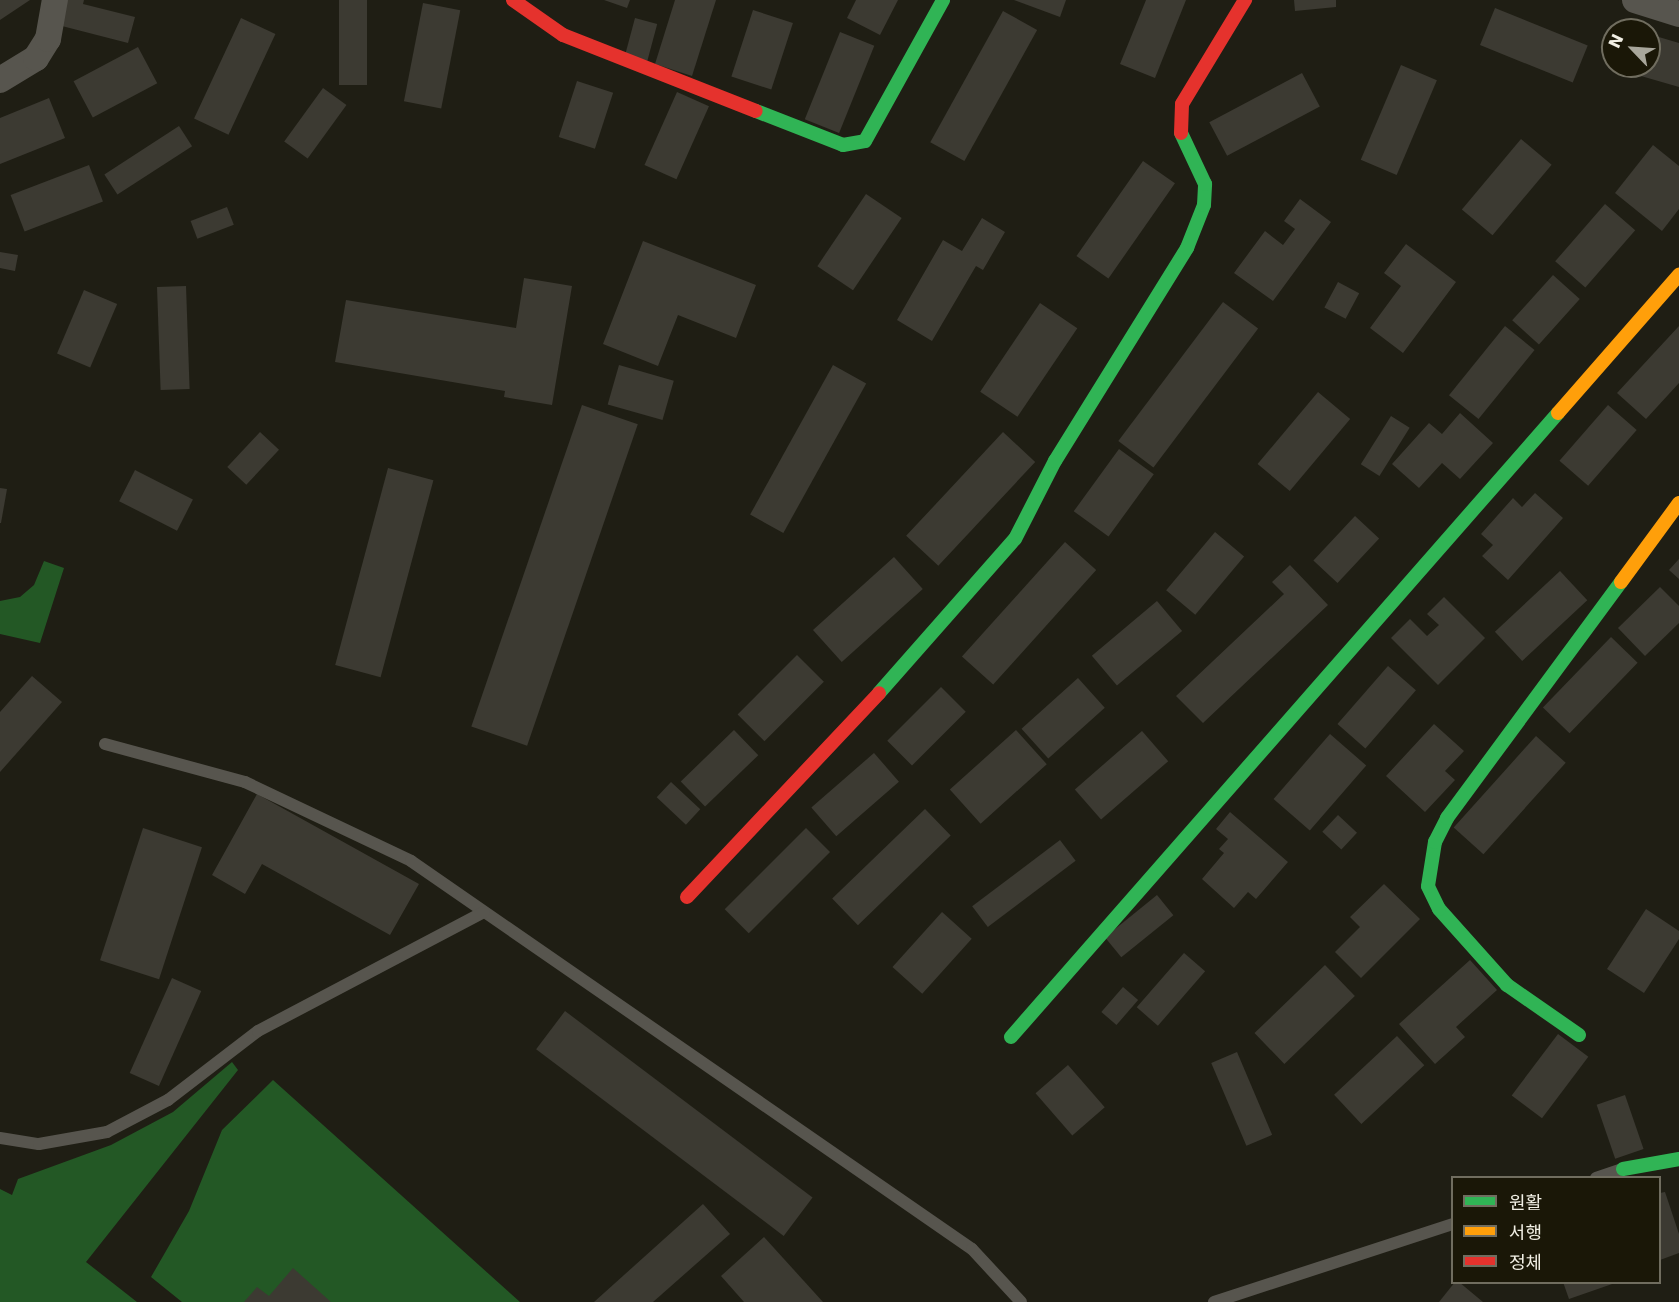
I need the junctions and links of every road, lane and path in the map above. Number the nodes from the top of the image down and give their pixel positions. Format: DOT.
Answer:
graph roads {
  1 [pos="56,0"];
  2 [pos="513,0"];
  3 [pos="944,0"];
  4 [pos="1245,0"];
  5 [pos="1635,0"];
  6 [pos="1679,14"];
  7 [pos="0,80"];
  8 [pos="1679,275"];
  9 [pos="1679,503"];
  10 [pos="105,744"];
  11 [pos="687,897"];
  12 [pos="484,912"];
  13 [pos="1579,1035"];
  14 [pos="1011,1037"];
  15 [pos="0,1138"];
  16 [pos="1679,1159"];
  17 [pos="1623,1169"];
  18 [pos="1602,1176"];
  19 [pos="1451,1224"];
  20 [pos="1021,1302"];
  21 [pos="1214,1302"];
  1 -- 7 [label="street"];
  2 -- 3 [label="street"];
  4 -- 11 [label="street"];
  5 -- 6 [label="street"];
  8 -- 14 [label="street"];
  9 -- 13 [label="street"];
  10 -- 12 [label="lane"];
  12 -- 15 [label="lane"];
  12 -- 20 [label="lane"];
  16 -- 17 [label="street"];
  17 -- 18 [label="lane"];
  19 -- 21 [label="lane"];
}
